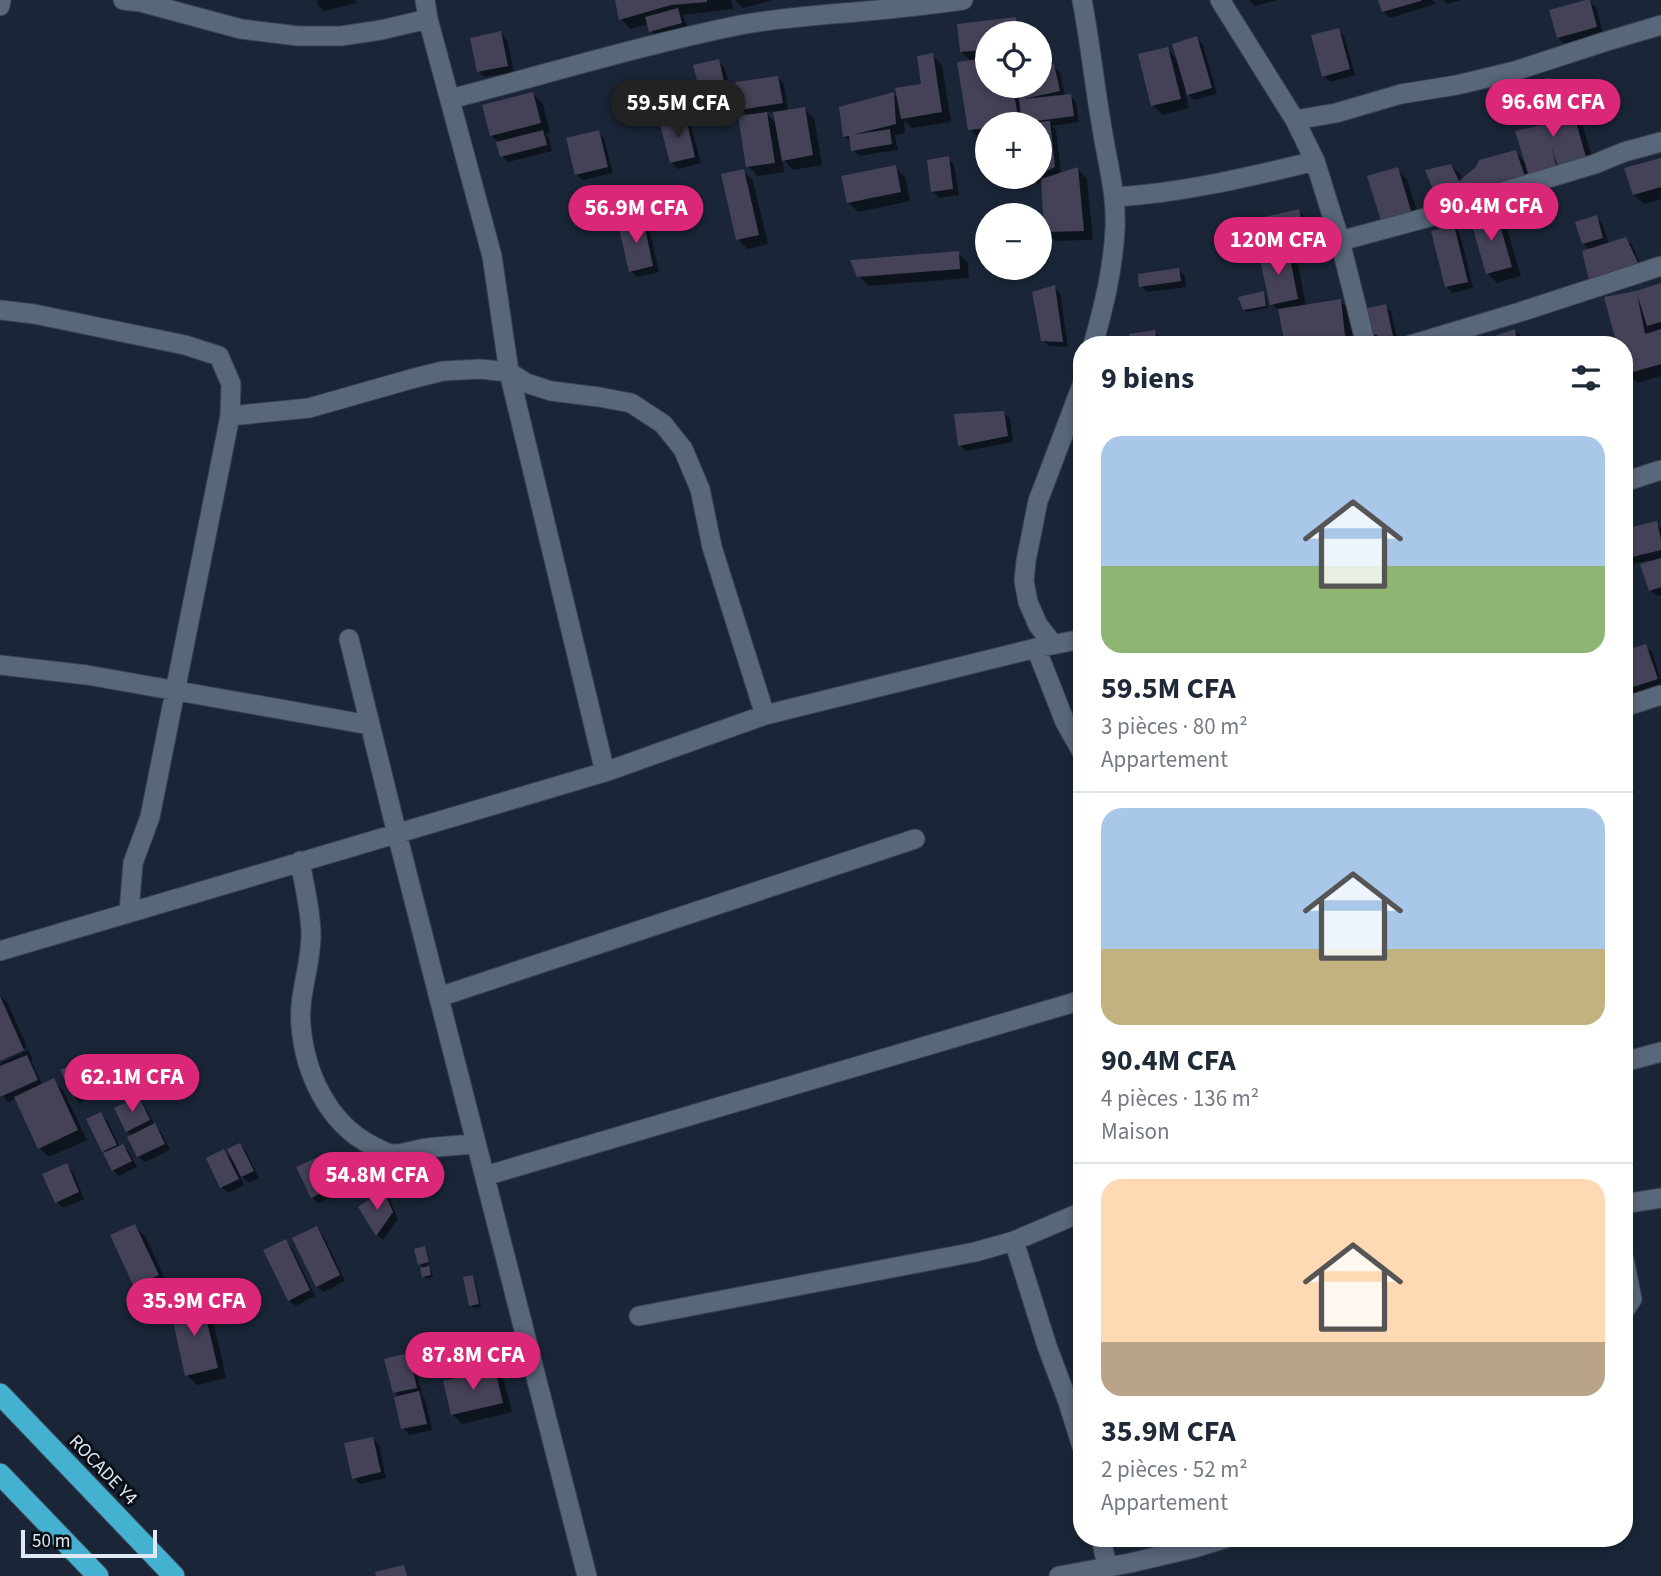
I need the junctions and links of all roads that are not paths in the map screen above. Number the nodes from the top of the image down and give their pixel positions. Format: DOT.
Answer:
graph roads {
  1 [pos="1,0"];
  2 [pos="123,0"];
  3 [pos="962,0"];
  4 [pos="1082,0"];
  5 [pos="1220,0"];
  6 [pos="0,6"];
  7 [pos="426,9"];
  8 [pos="1661,25"];
  9 [pos="450,99"];
  10 [pos="1295,120"];
  11 [pos="1661,142"];
  12 [pos="1315,161"];
  13 [pos="1115,197"];
  14 [pos="1340,241"];
  15 [pos="1661,266"];
  16 [pos="0,310"];
  17 [pos="1096,336"];
  18 [pos="1364,336"];
  19 [pos="1440,336"];
  20 [pos="509,372"];
  21 [pos="1073,409"];
  22 [pos="230,416"];
  23 [pos="1661,470"];
  24 [pos="1633,479"];
  25 [pos="349,639"];
  26 [pos="1073,641"];
  27 [pos="1045,646"];
  28 [pos="0,665"];
  29 [pos="174,692"];
  30 [pos="1661,695"];
  31 [pos="1633,704"];
  32 [pos="765,715"];
  33 [pos="370,725"];
  34 [pos="1073,736"];
  35 [pos="605,772"];
  36 [pos="397,834"];
  37 [pos="915,839"];
  38 [pos="300,861"];
  39 [pos="129,912"];
  40 [pos="0,951"];
  41 [pos="439,996"];
  42 [pos="1073,1003"];
  43 [pos="1661,1052"];
  44 [pos="1633,1060"];
  45 [pos="476,1144"];
  46 [pos="485,1176"];
  47 [pos="1661,1198"];
  48 [pos="1633,1203"];
  49 [pos="1073,1216"];
  50 [pos="1014,1241"];
  51 [pos="639,1316"];
  52 [pos="0,1394"];
  53 [pos="1073,1418"];
  54 [pos="0,1474"];
  55 [pos="1104,1547"];
  56 [pos="1197,1547"];
  57 [pos="1113,1569"];
  58 [pos="98,1576"];
  59 [pos="174,1576"];
  60 [pos="587,1576"];
  61 [pos="1059,1576"];
  1 -- 6 [label="street"];
  2 -- 7 [label="street"];
  3 -- 9 [label="street"];
  4 -- 13 [label="street"];
  5 -- 10 [label="street"];
  7 -- 9 [label="street"];
  8 -- 10 [label="street"];
  9 -- 20 [label="street"];
  10 -- 12 [label="street"];
  11 -- 14 [label="street"];
  12 -- 13 [label="street"];
  12 -- 14 [label="street"];
  13 -- 17 [label="street"];
  14 -- 18 [label="street"];
  15 -- 19 [label="street"];
  16 -- 22 [label="street"];
  20 -- 22 [label="street"];
  20 -- 32 [label="street"];
  20 -- 35 [label="street"];
  21 -- 27 [label="street"];
  22 -- 29 [label="street"];
  23 -- 24 [label="street"];
  25 -- 33 [label="street"];
  26 -- 27 [label="street"];
  27 -- 32 [label="street"];
  27 -- 34 [label="street"];
  28 -- 29 [label="street"];
  29 -- 33 [label="street"];
  29 -- 39 [label="street"];
  30 -- 31 [label="street"];
  32 -- 35 [label="street"];
  33 -- 36 [label="street"];
  35 -- 36 [label="street"];
  36 -- 38 [label="street"];
  36 -- 41 [label="street"];
  37 -- 41 [label="street"];
  38 -- 39 [label="street"];
  38 -- 45 [label="street"];
  39 -- 40 [label="street"];
  41 -- 45 [label="street"];
  42 -- 46 [label="street"];
  43 -- 44 [label="street"];
  45 -- 46 [label="street"];
  46 -- 60 [label="street"];
  47 -- 48 [label="street"];
  49 -- 50 [label="street"];
  50 -- 51 [label="street"];
  50 -- 53 [label="street"];
  52 -- 59 [label="highway, ROCADE Y4"];
  54 -- 58 [label="highway"];
  55 -- 57 [label="street"];
  56 -- 57 [label="street"];
  57 -- 61 [label="street"];
}
